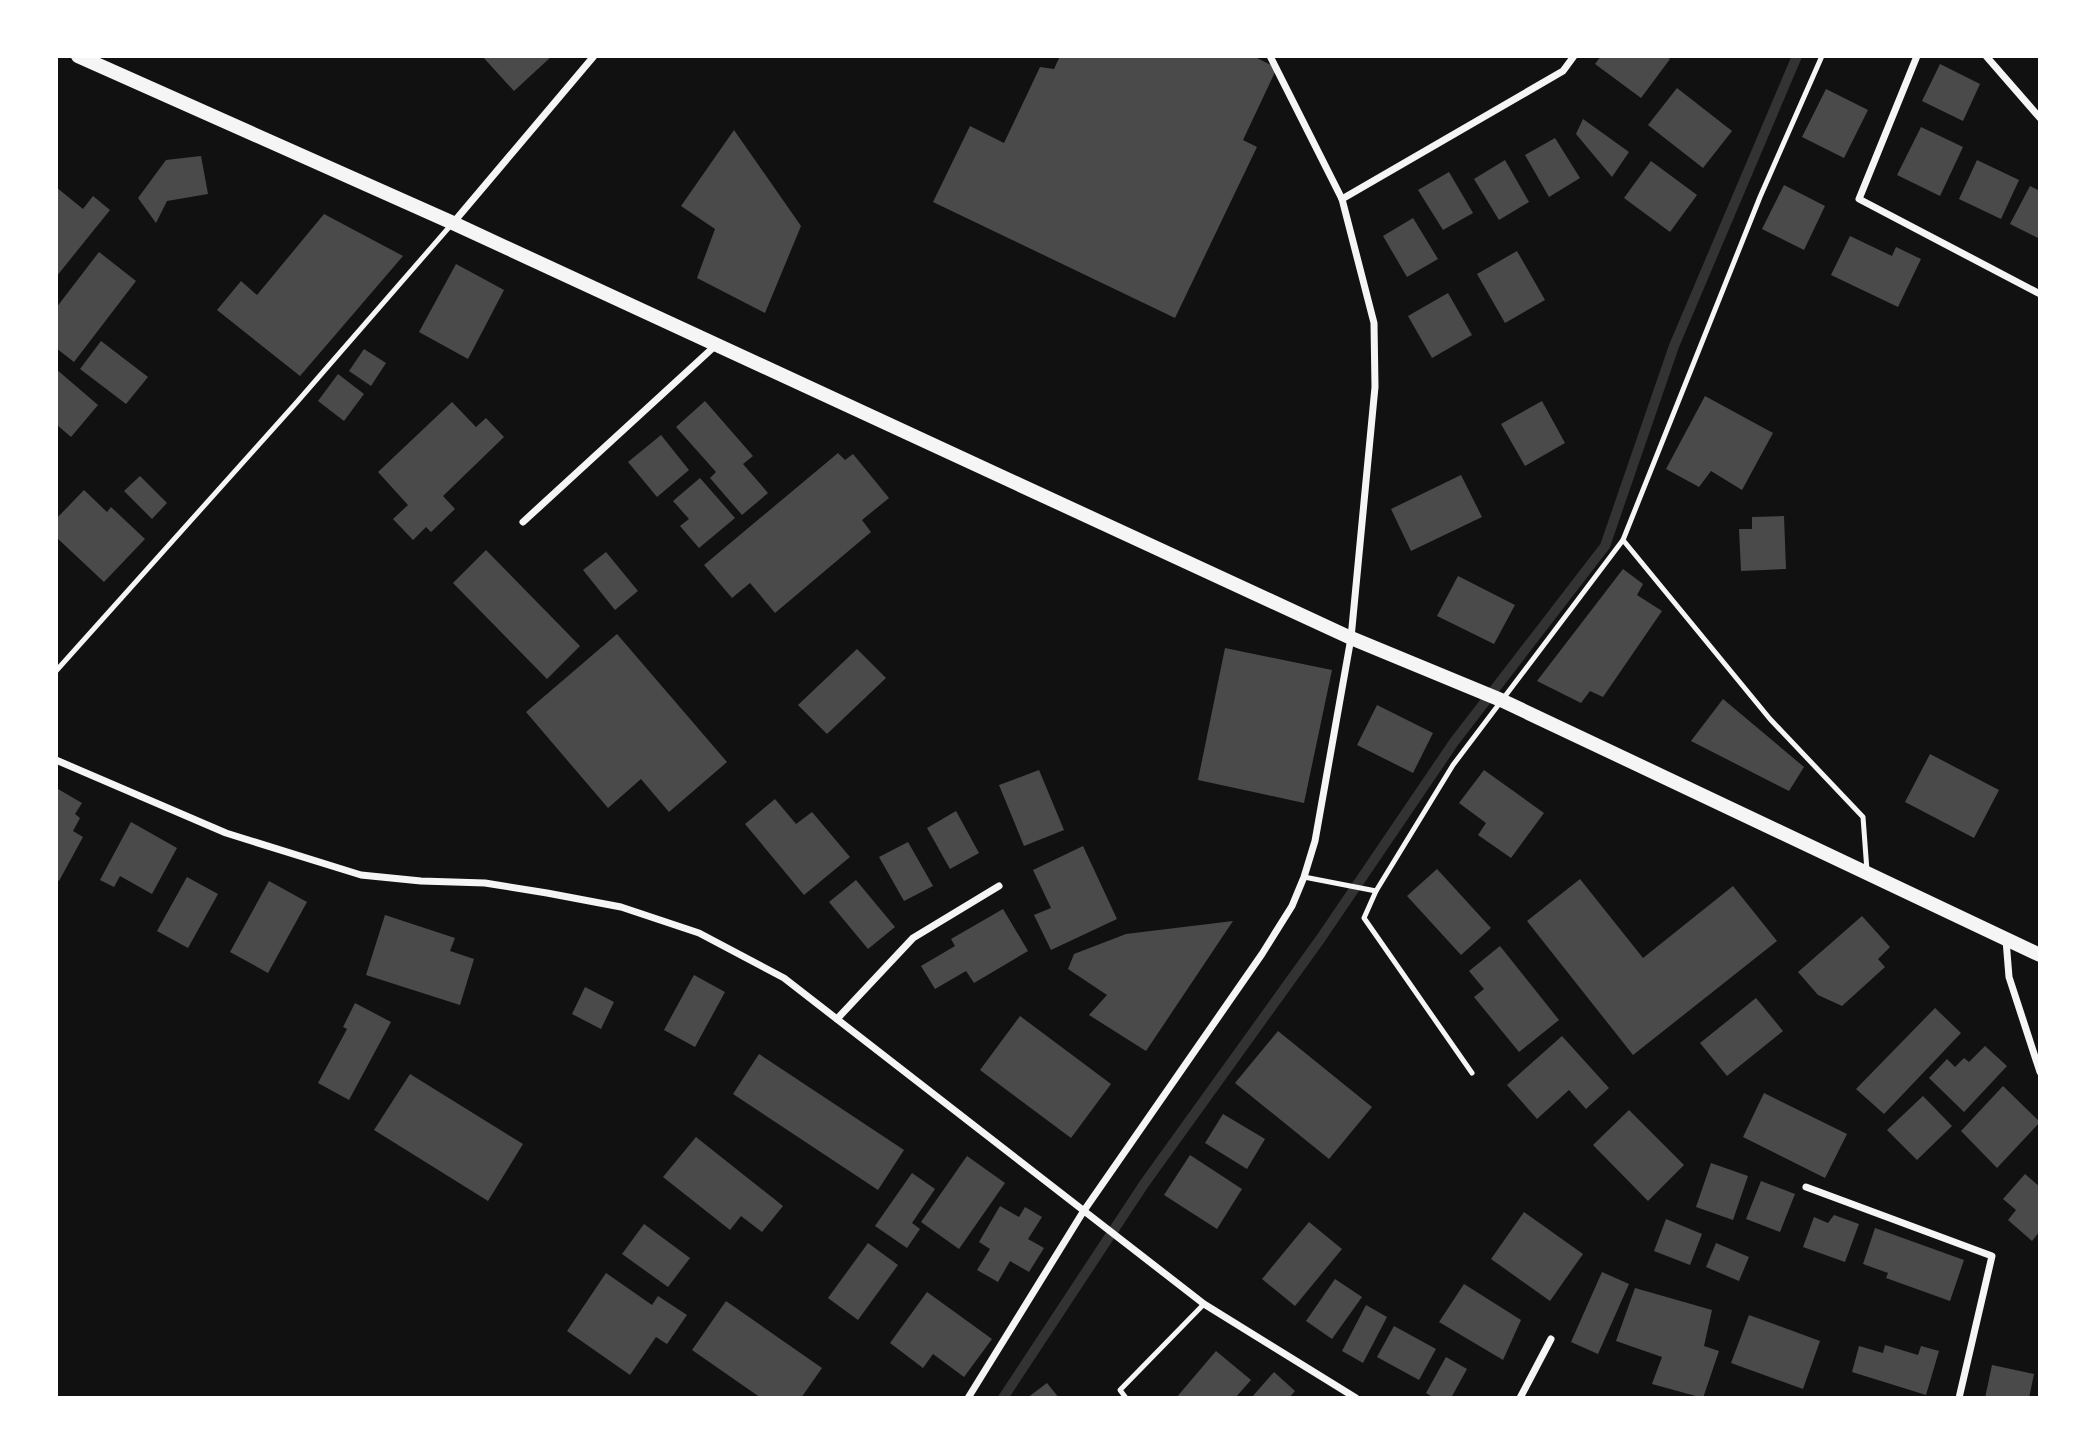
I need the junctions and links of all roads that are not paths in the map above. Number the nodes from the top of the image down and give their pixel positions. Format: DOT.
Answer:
graph roads {
  1 [pos="78,56"];
  2 [pos="594,56"];
  3 [pos="1270,56"];
  4 [pos="1574,56"];
  5 [pos="1822,56"];
  6 [pos="1917,56"];
  7 [pos="1986,56"];
  8 [pos="2040,118"];
  9 [pos="1342,199"];
  10 [pos="453,223"];
  11 [pos="2040,294"];
  12 [pos="716,344"];
  13 [pos="523,522"];
  14 [pos="1623,540"];
  15 [pos="1351,638"];
  16 [pos="56,671"];
  17 [pos="1501,700"];
  18 [pos="56,760"];
  19 [pos="1867,872"];
  20 [pos="1304,877"];
  21 [pos="999,886"];
  22 [pos="1376,891"];
  23 [pos="2006,939"];
  24 [pos="2040,955"];
  25 [pos="837,1019"];
  26 [pos="2040,1072"];
  27 [pos="1472,1073"];
  28 [pos="1806,1187"];
  29 [pos="1083,1212"];
  30 [pos="1204,1304"];
  31 [pos="1551,1339"];
  32 [pos="968,1398"];
  33 [pos="1126,1398"];
  34 [pos="1356,1398"];
  35 [pos="1520,1398"];
  36 [pos="1959,1398"];
  1 -- 10 [label="main road"];
  2 -- 10 [label="street"];
  3 -- 9 [label="street"];
  4 -- 9 [label="street"];
  5 -- 14 [label="lane"];
  6 -- 11 [label="street"];
  7 -- 8 [label="street"];
  9 -- 15 [label="street"];
  10 -- 12 [label="main road"];
  10 -- 16 [label="lane"];
  12 -- 13 [label="street"];
  12 -- 15 [label="main road"];
  14 -- 17 [label="lane"];
  14 -- 19 [label="lane"];
  15 -- 17 [label="main road"];
  15 -- 20 [label="street"];
  17 -- 19 [label="main road"];
  17 -- 22 [label="lane"];
  18 -- 25 [label="street"];
  19 -- 23 [label="main road"];
  20 -- 22 [label="lane"];
  20 -- 29 [label="street"];
  21 -- 25 [label="street"];
  22 -- 27 [label="lane"];
  23 -- 24 [label="main road"];
  23 -- 26 [label="street"];
  25 -- 29 [label="street"];
  28 -- 36 [label="street"];
  29 -- 30 [label="street"];
  29 -- 32 [label="street"];
  30 -- 33 [label="lane"];
  30 -- 34 [label="street"];
  31 -- 35 [label="street"];
}
